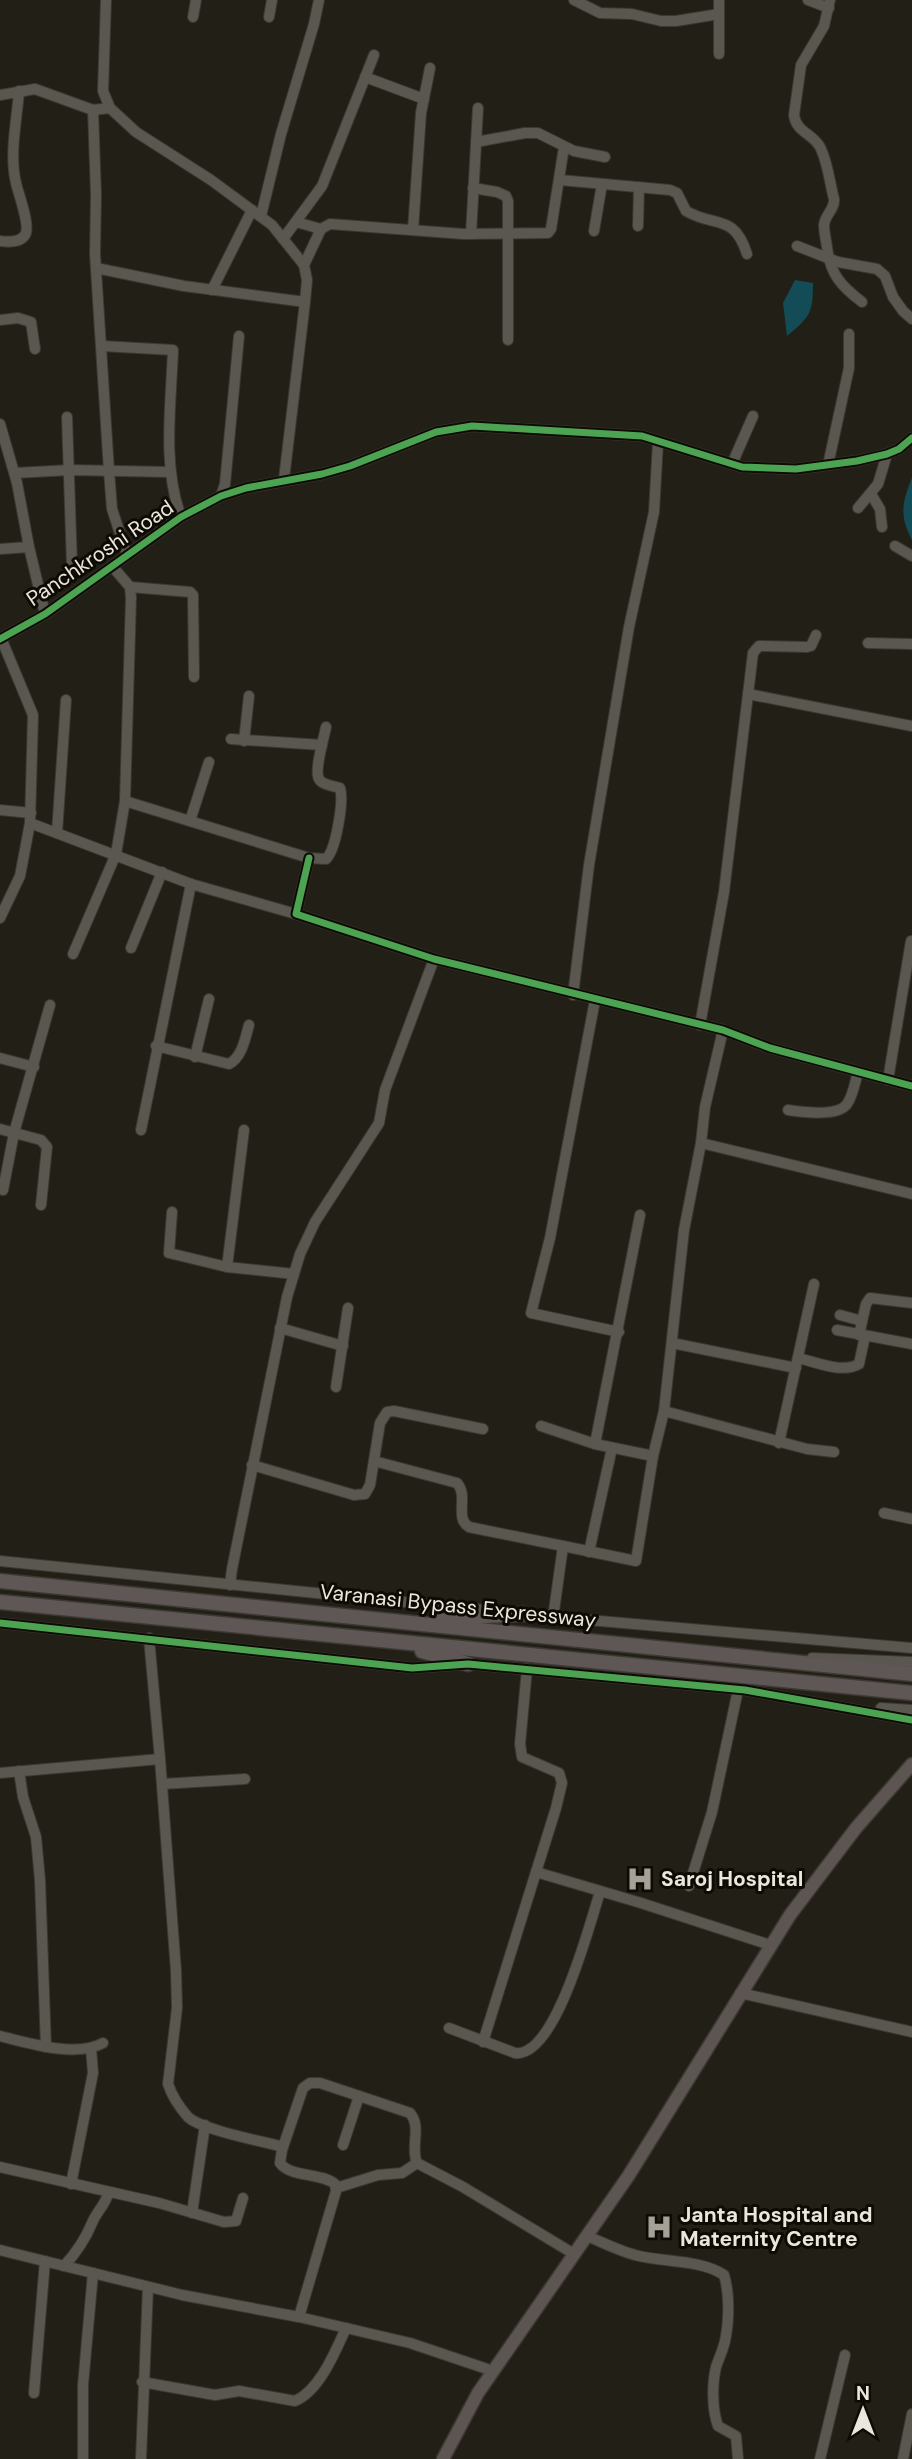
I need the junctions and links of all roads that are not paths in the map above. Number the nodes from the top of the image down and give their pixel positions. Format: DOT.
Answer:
graph roads {
  1 [pos="106,0"];
  2 [pos="196,0"];
  3 [pos="272,0"];
  4 [pos="319,0"];
  5 [pos="574,0"];
  6 [pos="719,0"];
  7 [pos="808,0"];
  8 [pos="830,4"];
  9 [pos="719,14"];
  10 [pos="193,17"];
  11 [pos="269,17"];
  12 [pos="719,54"];
  13 [pos="374,55"];
  14 [pos="430,68"];
  15 [pos="365,77"];
  16 [pos="19,91"];
  17 [pos="0,95"];
  18 [pos="424,99"];
  19 [pos="110,108"];
  20 [pos="478,108"];
  21 [pos="93,110"];
  22 [pos="476,142"];
  23 [pos="564,147"];
  24 [pos="605,157"];
  25 [pos="560,180"];
  26 [pos="603,184"];
  27 [pos="639,187"];
  28 [pos="473,188"];
  29 [pos="256,213"];
  30 [pos="296,222"];
  31 [pos="638,226"];
  32 [pos="321,229"];
  33 [pos="413,230"];
  34 [pos="594,231"];
  35 [pos="471,234"];
  36 [pos="508,234"];
  37 [pos="284,239"];
  38 [pos="0,241"];
  39 [pos="797,246"];
  40 [pos="747,254"];
  41 [pos="828,259"];
  42 [pos="304,265"];
  43 [pos="96,268"];
  44 [pos="212,290"];
  45 [pos="305,302"];
  46 [pos="862,302"];
  47 [pos="912,319"];
  48 [pos="0,320"];
  49 [pos="849,334"];
  50 [pos="239,336"];
  51 [pos="508,340"];
  52 [pos="102,346"];
  53 [pos="35,349"];
  54 [pos="753,416"];
  55 [pos="67,417"];
  56 [pos="0,424"];
  57 [pos="912,438"];
  58 [pos="658,442"];
  59 [pos="887,454"];
  60 [pos="732,464"];
  61 [pos="828,465"];
  62 [pos="70,470"];
  63 [pos="109,471"];
  64 [pos="169,472"];
  65 [pos="15,473"];
  66 [pos="284,479"];
  67 [pos="871,494"];
  68 [pos="221,496"];
  69 [pos="858,508"];
  70 [pos="181,517"];
  71 [pos="882,527"];
  72 [pos="895,546"];
  73 [pos="29,547"];
  74 [pos="0,549"];
  75 [pos="127,555"];
  76 [pos="912,556"];
  77 [pos="72,566"];
  78 [pos="112,566"];
  79 [pos="130,587"];
  80 [pos="45,614"];
  81 [pos="816,635"];
  82 [pos="1,639"];
  83 [pos="868,643"];
  84 [pos="912,644"];
  85 [pos="194,677"];
  86 [pos="748,694"];
  87 [pos="248,696"];
  88 [pos="66,699"];
  89 [pos="912,726"];
  90 [pos="326,727"];
  91 [pos="231,739"];
  92 [pos="244,741"];
  93 [pos="322,745"];
  94 [pos="209,762"];
  95 [pos="125,801"];
  96 [pos="0,810"];
  97 [pos="31,818"];
  98 [pos="190,821"];
  99 [pos="57,833"];
  100 [pos="116,854"];
  101 [pos="309,858"];
  102 [pos="162,872"];
  103 [pos="191,884"];
  104 [pos="296,914"];
  105 [pos="0,918"];
  106 [pos="911,941"];
  107 [pos="131,948"];
  108 [pos="73,954"];
  109 [pos="434,959"];
  110 [pos="573,995"];
  111 [pos="209,999"];
  112 [pos="595,1000"];
  113 [pos="50,1004"];
  114 [pos="700,1025"];
  115 [pos="249,1026"];
  116 [pos="723,1030"];
  117 [pos="156,1046"];
  118 [pos="195,1057"];
  119 [pos="0,1058"];
  120 [pos="34,1067"];
  121 [pos="858,1072"];
  122 [pos="888,1080"];
  123 [pos="912,1086"];
  124 [pos="788,1110"];
  125 [pos="0,1129"];
  126 [pos="141,1130"];
  127 [pos="244,1130"];
  128 [pos="14,1133"];
  129 [pos="701,1143"];
  130 [pos="3,1191"];
  131 [pos="912,1194"];
  132 [pos="41,1205"];
  133 [pos="172,1212"];
  134 [pos="640,1215"];
  135 [pos="227,1267"];
  136 [pos="294,1274"];
  137 [pos="814,1284"];
  138 [pos="912,1303"];
  139 [pos="348,1308"];
  140 [pos="840,1315"];
  141 [pos="862,1321"];
  142 [pos="280,1328"];
  143 [pos="837,1330"];
  144 [pos="619,1332"];
  145 [pos="862,1335"];
  146 [pos="672,1343"];
  147 [pos="912,1344"];
  148 [pos="343,1346"];
  149 [pos="797,1363"];
  150 [pos="336,1387"];
  151 [pos="664,1411"];
  152 [pos="541,1426"];
  153 [pos="483,1429"];
  154 [pos="779,1443"];
  155 [pos="595,1444"];
  156 [pos="612,1448"];
  157 [pos="834,1452"];
  158 [pos="653,1456"];
  159 [pos="374,1461"];
  160 [pos="253,1465"];
  161 [pos="884,1513"];
  162 [pos="912,1519"];
  163 [pos="563,1546"];
  164 [pos="589,1552"];
  165 [pos="0,1560"];
  166 [pos="0,1581"];
  167 [pos="230,1585"];
  168 [pos="0,1602"];
  169 [pos="524,1614"];
  170 [pos="375,1618"];
  171 [pos="554,1618"];
  172 [pos="0,1623"];
  173 [pos="149,1638"];
  174 [pos="384,1641"];
  175 [pos="912,1648"];
  176 [pos="755,1657"];
  177 [pos="527,1662"];
  178 [pos="912,1662"];
  179 [pos="468,1664"];
  180 [pos="912,1674"];
  181 [pos="738,1690"];
  182 [pos="912,1693"];
  183 [pos="834,1705"];
  184 [pos="912,1710"];
  185 [pos="912,1720"];
  186 [pos="160,1759"];
  187 [pos="912,1764"];
  188 [pos="19,1771"];
  189 [pos="0,1773"];
  190 [pos="245,1779"];
  191 [pos="162,1784"];
  192 [pos="536,1872"];
  193 [pos="689,1886"];
  194 [pos="600,1892"];
  195 [pos="770,1945"];
  196 [pos="740,1993"];
  197 [pos="449,2028"];
  198 [pos="912,2032"];
  199 [pos="0,2036"];
  200 [pos="483,2042"];
  201 [pos="103,2043"];
  202 [pos="46,2047"];
  203 [pos="90,2048"];
  204 [pos="359,2096"];
  205 [pos="205,2125"];
  206 [pos="343,2145"];
  207 [pos="283,2147"];
  208 [pos="417,2163"];
  209 [pos="0,2167"];
  210 [pos="71,2184"];
  211 [pos="336,2188"];
  212 [pos="108,2192"];
  213 [pos="243,2198"];
  214 [pos="192,2213"];
  215 [pos="587,2236"];
  216 [pos="0,2250"];
  217 [pos="574,2254"];
  218 [pos="45,2261"];
  219 [pos="64,2266"];
  220 [pos="93,2273"];
  221 [pos="148,2287"];
  222 [pos="299,2317"];
  223 [pos="346,2328"];
  224 [pos="845,2355"];
  225 [pos="493,2371"];
  226 [pos="142,2382"];
  227 [pos="34,2393"];
  228 [pos="912,2414"];
  229 [pos="83,2459"];
  230 [pos="141,2459"];
  231 [pos="443,2459"];
  232 [pos="738,2459"];
  233 [pos="820,2459"];
  234 [pos="903,2459"];
  1 -- 19 [label="street"];
  2 -- 10 [label="street"];
  3 -- 11 [label="street"];
  4 -- 29 [label="street"];
  5 -- 9 [label="street"];
  6 -- 9 [label="street"];
  7 -- 8 [label="street"];
  8 -- 41 [label="street"];
  9 -- 12 [label="street"];
  13 -- 15 [label="street"];
  14 -- 18 [label="street"];
  15 -- 18 [label="street"];
  15 -- 30 [label="street"];
  16 -- 17 [label="street"];
  16 -- 21 [label="street"];
  16 -- 38 [label="street"];
  18 -- 33 [label="street"];
  19 -- 21 [label="street"];
  19 -- 29 [label="street"];
  20 -- 22 [label="street"];
  21 -- 43 [label="street"];
  22 -- 23 [label="street"];
  22 -- 28 [label="street"];
  23 -- 24 [label="street"];
  23 -- 25 [label="street"];
  25 -- 26 [label="street"];
  25 -- 36 [label="street"];
  26 -- 27 [label="street"];
  26 -- 34 [label="street"];
  27 -- 31 [label="street"];
  27 -- 40 [label="street"];
  28 -- 35 [label="street"];
  28 -- 36 [label="street"];
  29 -- 37 [label="street"];
  29 -- 44 [label="street"];
  30 -- 32 [label="street"];
  30 -- 37 [label="street"];
  32 -- 33 [label="street"];
  32 -- 42 [label="street"];
  33 -- 35 [label="street"];
  35 -- 36 [label="street"];
  36 -- 51 [label="street"];
  37 -- 42 [label="street"];
  39 -- 41 [label="street"];
  41 -- 46 [label="street"];
  41 -- 47 [label="street"];
  42 -- 45 [label="street"];
  43 -- 44 [label="street"];
  43 -- 52 [label="street"];
  44 -- 45 [label="street"];
  45 -- 66 [label="street"];
  48 -- 53 [label="street"];
  49 -- 61 [label="street"];
  50 -- 68 [label="street"];
  52 -- 63 [label="street"];
  52 -- 64 [label="street"];
  54 -- 60 [label="street"];
  55 -- 62 [label="street"];
  56 -- 65 [label="street"];
  57 -- 59 [label="street, Panchkroshi Road"];
  58 -- 60 [label="street, Panchkroshi Road"];
  58 -- 66 [label="street, Panchkroshi Road"];
  58 -- 110 [label="street"];
  59 -- 61 [label="street, Panchkroshi Road"];
  59 -- 67 [label="street"];
  60 -- 61 [label="street, Panchkroshi Road"];
  62 -- 63 [label="street"];
  62 -- 65 [label="street"];
  62 -- 77 [label="street"];
  63 -- 64 [label="street"];
  63 -- 75 [label="street"];
  64 -- 70 [label="street"];
  65 -- 73 [label="street"];
  66 -- 68 [label="street, Panchkroshi Road"];
  67 -- 69 [label="street"];
  67 -- 71 [label="street"];
  68 -- 70 [label="street, Panchkroshi Road"];
  70 -- 75 [label="street, Panchkroshi Road"];
  72 -- 76 [label="street"];
  73 -- 74 [label="street"];
  73 -- 80 [label="street"];
  75 -- 78 [label="street, Panchkroshi Road"];
  78 -- 79 [label="street"];
  78 -- 80 [label="street, Panchkroshi Road"];
  79 -- 85 [label="street"];
  79 -- 95 [label="street"];
  80 -- 82 [label="street, Panchkroshi Road"];
  81 -- 86 [label="street"];
  82 -- 97 [label="street"];
  83 -- 84 [label="street"];
  86 -- 89 [label="street"];
  86 -- 114 [label="street"];
  87 -- 92 [label="street"];
  88 -- 99 [label="street"];
  90 -- 93 [label="street"];
  91 -- 92 [label="street"];
  92 -- 93 [label="street"];
  93 -- 101 [label="street"];
  94 -- 98 [label="street"];
  95 -- 98 [label="street"];
  95 -- 100 [label="street"];
  96 -- 97 [label="street"];
  97 -- 99 [label="street"];
  97 -- 105 [label="street"];
  98 -- 101 [label="street"];
  99 -- 100 [label="street"];
  100 -- 102 [label="street"];
  100 -- 108 [label="street"];
  101 -- 104 [label="street"];
  102 -- 103 [label="street"];
  102 -- 107 [label="street"];
  103 -- 104 [label="street"];
  103 -- 117 [label="street"];
  104 -- 109 [label="street"];
  106 -- 122 [label="street"];
  109 -- 110 [label="street"];
  109 -- 136 [label="street"];
  110 -- 112 [label="street"];
  111 -- 118 [label="street"];
  112 -- 114 [label="street"];
  112 -- 144 [label="street"];
  113 -- 120 [label="street"];
  114 -- 116 [label="street"];
  115 -- 118 [label="street"];
  116 -- 121 [label="street"];
  116 -- 129 [label="street"];
  117 -- 118 [label="street"];
  117 -- 126 [label="street"];
  119 -- 120 [label="street"];
  120 -- 128 [label="street"];
  121 -- 122 [label="street"];
  121 -- 124 [label="street"];
  122 -- 123 [label="street"];
  125 -- 128 [label="street"];
  127 -- 135 [label="street"];
  128 -- 130 [label="street"];
  128 -- 132 [label="street"];
  129 -- 131 [label="street"];
  129 -- 146 [label="street"];
  133 -- 135 [label="street"];
  134 -- 144 [label="street"];
  135 -- 136 [label="street"];
  136 -- 142 [label="street"];
  137 -- 149 [label="street"];
  138 -- 141 [label="street"];
  139 -- 148 [label="street"];
  140 -- 141 [label="street"];
  141 -- 145 [label="street"];
  142 -- 148 [label="street"];
  142 -- 160 [label="street"];
  143 -- 145 [label="street"];
  144 -- 155 [label="street"];
  145 -- 147 [label="street"];
  145 -- 149 [label="street"];
  146 -- 149 [label="street"];
  146 -- 151 [label="street"];
  148 -- 150 [label="street"];
  149 -- 154 [label="street"];
  151 -- 154 [label="street"];
  151 -- 158 [label="street"];
  152 -- 155 [label="street"];
  153 -- 159 [label="street"];
  154 -- 157 [label="street"];
  155 -- 156 [label="street"];
  156 -- 158 [label="street"];
  156 -- 164 [label="street"];
  158 -- 164 [label="street"];
  159 -- 160 [label="street"];
  159 -- 163 [label="street"];
  160 -- 167 [label="street"];
  161 -- 162 [label="street"];
  163 -- 164 [label="street"];
  163 -- 171 [label="street"];
  165 -- 167 [label="street"];
  166 -- 170 [label="highway, Varanasi Bypass Expressway"];
  167 -- 169 [label="street"];
  168 -- 174 [label="highway, Varanasi Bypass Expressway"];
  169 -- 170 [label="highway"];
  169 -- 171 [label="street"];
  170 -- 176 [label="highway, Varanasi Bypass Expressway"];
  171 -- 175 [label="street"];
  172 -- 173 [label="street"];
  173 -- 179 [label="street"];
  173 -- 186 [label="street"];
  174 -- 177 [label="highway, Varanasi Bypass Expressway"];
  174 -- 179 [label="highway"];
  176 -- 178 [label="street"];
  176 -- 180 [label="highway, Varanasi Bypass Expressway"];
  177 -- 179 [label="street"];
  177 -- 181 [label="street"];
  177 -- 182 [label="highway, Varanasi Bypass Expressway"];
  177 -- 192 [label="street"];
  181 -- 183 [label="street"];
  181 -- 193 [label="street"];
  183 -- 184 [label="street"];
  183 -- 185 [label="street"];
  186 -- 188 [label="street"];
  186 -- 191 [label="street"];
  187 -- 195 [label="main road"];
  188 -- 189 [label="street"];
  188 -- 202 [label="street"];
  190 -- 191 [label="street"];
  191 -- 205 [label="street"];
  192 -- 194 [label="street"];
  192 -- 200 [label="street"];
  194 -- 195 [label="street"];
  194 -- 200 [label="street"];
  195 -- 196 [label="main road"];
  196 -- 198 [label="street"];
  196 -- 215 [label="main road"];
  197 -- 200 [label="street"];
  199 -- 202 [label="street"];
  201 -- 203 [label="street"];
  202 -- 203 [label="street"];
  203 -- 210 [label="street"];
  204 -- 206 [label="street"];
  204 -- 207 [label="street"];
  204 -- 208 [label="street"];
  205 -- 207 [label="street"];
  205 -- 214 [label="street"];
  207 -- 211 [label="street"];
  208 -- 211 [label="street"];
  208 -- 217 [label="street"];
  209 -- 210 [label="street"];
  210 -- 212 [label="street"];
  211 -- 222 [label="street"];
  212 -- 214 [label="street"];
  212 -- 219 [label="street"];
  213 -- 214 [label="street"];
  215 -- 217 [label="main road"];
  215 -- 232 [label="street"];
  216 -- 218 [label="street"];
  217 -- 225 [label="main road"];
  218 -- 219 [label="street"];
  218 -- 227 [label="street"];
  219 -- 220 [label="street"];
  220 -- 221 [label="street"];
  220 -- 229 [label="street"];
  221 -- 222 [label="street"];
  221 -- 226 [label="street"];
  222 -- 223 [label="street"];
  223 -- 225 [label="street"];
  223 -- 226 [label="street"];
  224 -- 233 [label="street"];
  225 -- 231 [label="main road"];
  226 -- 230 [label="street"];
  228 -- 234 [label="street"];
}
